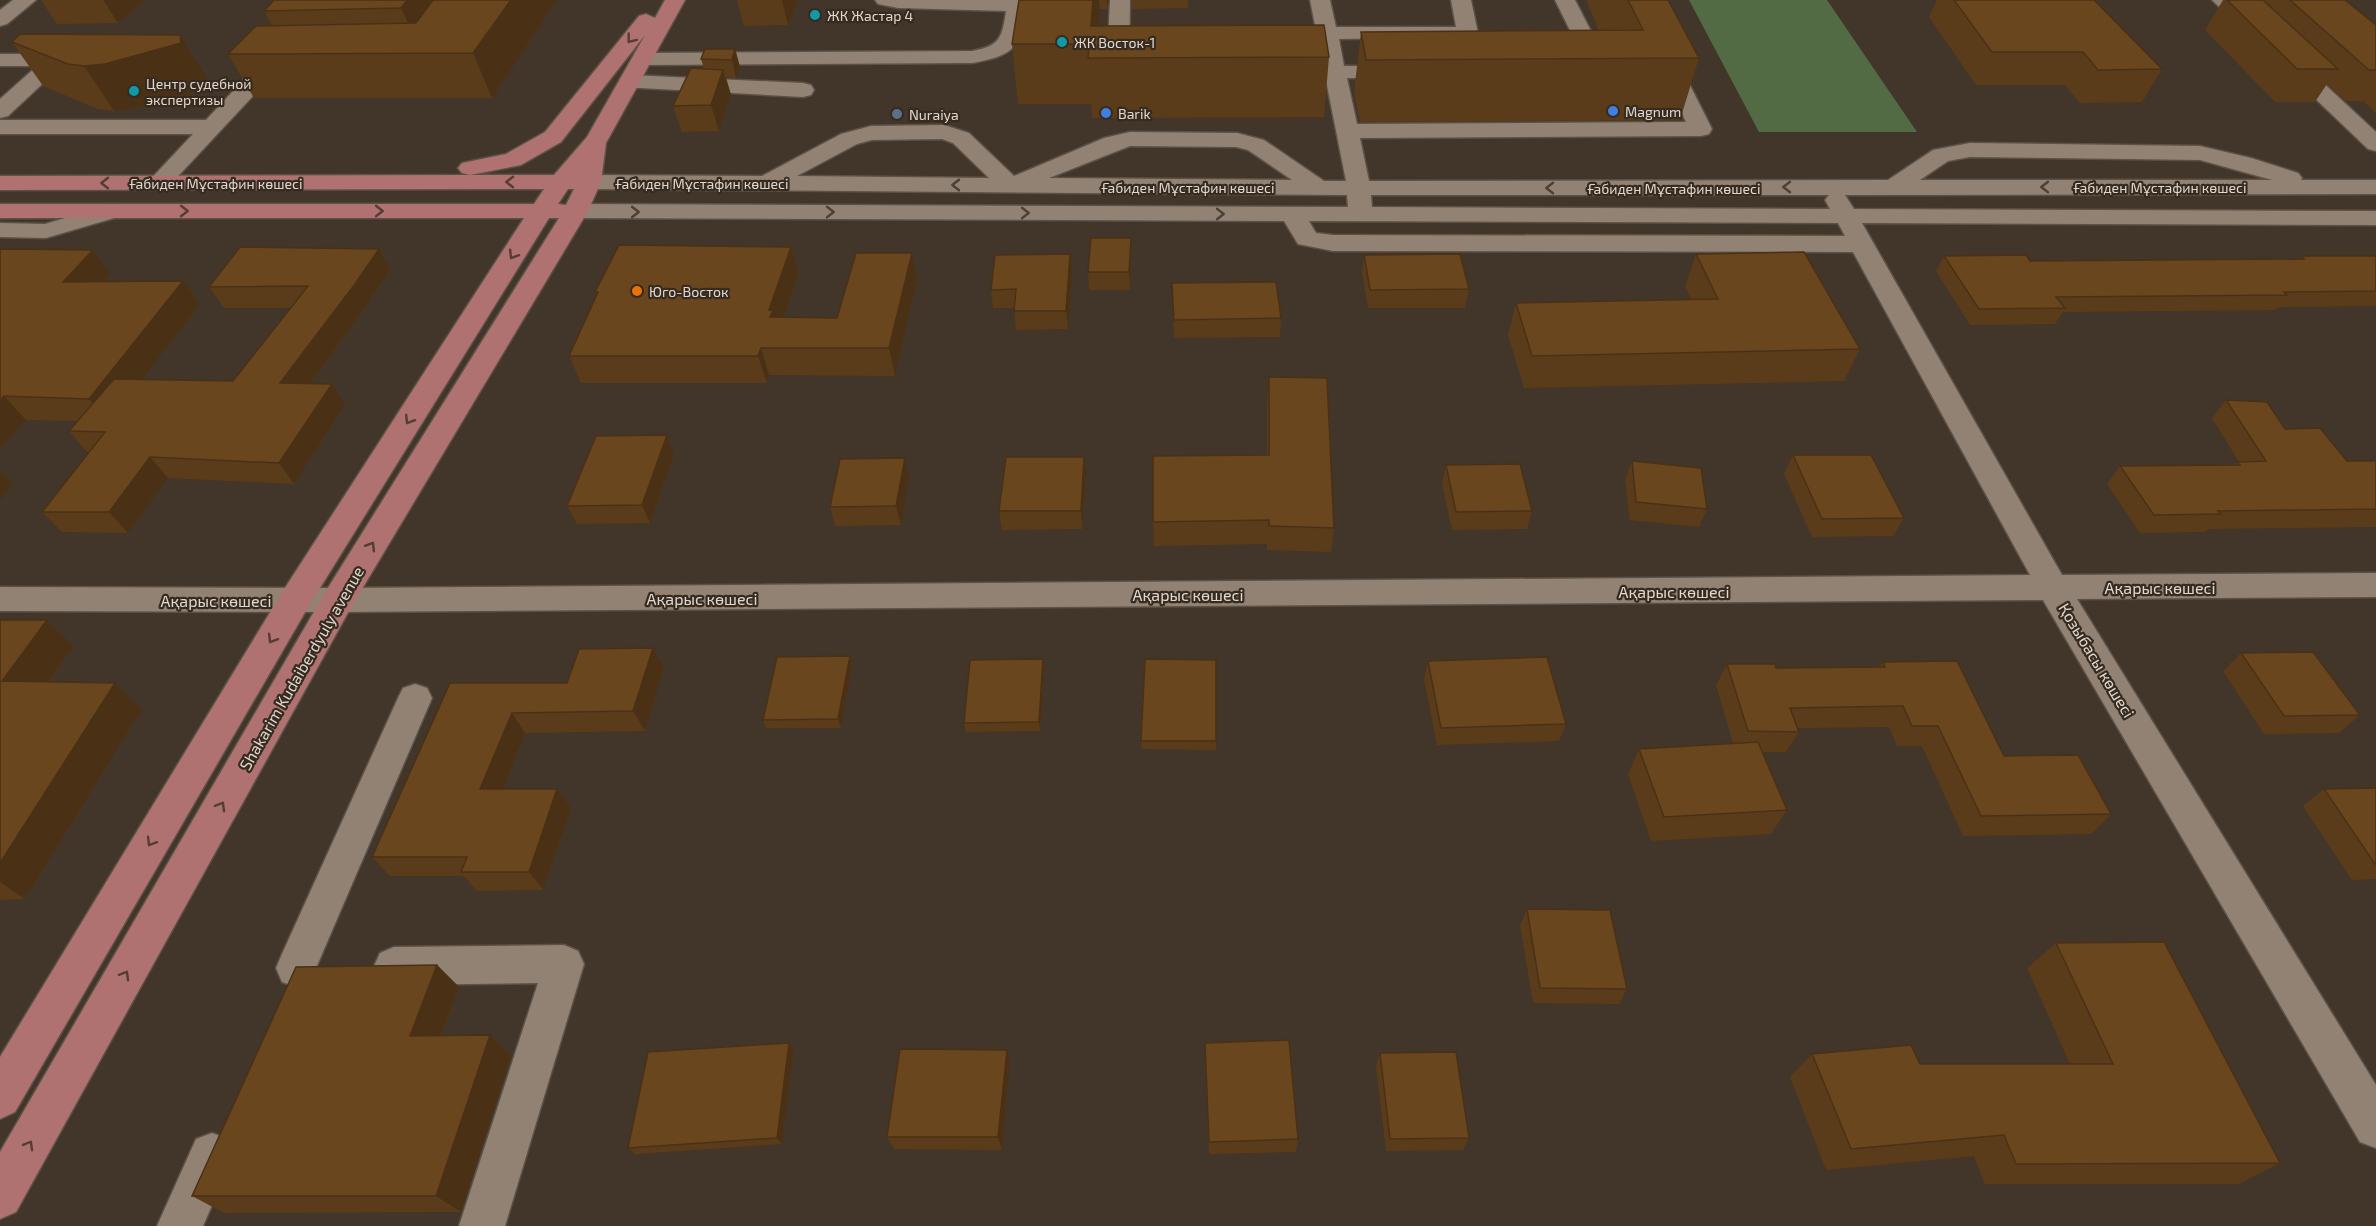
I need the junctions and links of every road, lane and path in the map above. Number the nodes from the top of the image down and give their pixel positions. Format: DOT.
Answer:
graph roads {
  1 [pos="26,0"];
  2 [pos="885,0"];
  3 [pos="1120,0"];
  4 [pos="1320,0"];
  5 [pos="1461,0"];
  6 [pos="1565,0"];
  7 [pos="1637,0"];
  8 [pos="2222,0"];
  9 [pos="675,1"];
  10 [pos="1016,2"];
  11 [pos="0,20"];
  12 [pos="1327,33"];
  13 [pos="643,59"];
  14 [pos="0,60"];
  15 [pos="1309,60"];
  16 [pos="309,62"];
  17 [pos="1142,64"];
  18 [pos="1334,65"];
  19 [pos="1428,72"];
  20 [pos="1578,73"];
  21 [pos="630,82"];
  22 [pos="803,90"];
  23 [pos="0,111"];
  24 [pos="0,127"];
  25 [pos="212,127"];
  26 [pos="1347,132"];
  27 [pos="2376,144"];
  28 [pos="0,183"];
  29 [pos="159,183"];
  30 [pos="205,183"];
  31 [pos="765,184"];
  32 [pos="1011,186"];
  33 [pos="1894,187"];
  34 [pos="2318,187"];
  35 [pos="2376,187"];
  36 [pos="1318,188"];
  37 [pos="1359,188"];
  38 [pos="575,192"];
  39 [pos="0,211"];
  40 [pos="112,211"];
  41 [pos="541,211"];
  42 [pos="1292,214"];
  43 [pos="1360,214"];
  44 [pos="2376,218"];
  45 [pos="1848,219"];
  46 [pos="2207,226"];
  47 [pos="0,230"];
  48 [pos="2376,235"];
  49 [pos="2376,585"];
  50 [pos="2053,588"];
  51 [pos="0,599"];
  52 [pos="295,600"];
  53 [pos="338,600"];
  54 [pos="415,698"];
  55 [pos="0,1097"];
  56 [pos="229,1118"];
  57 [pos="2376,1126"];
  58 [pos="0,1196"];
  59 [pos="180,1226"];
  60 [pos="482,1226"];
  1 -- 11 [label="street"];
  2 -- 10 [label="street"];
  3 -- 17 [label="street"];
  4 -- 12 [label="street"];
  5 -- 12 [label="street"];
  6 -- 20 [label="street"];
  7 -- 26 [label="street"];
  8 -- 27 [label="street"];
  9 -- 13 [label="main road, Shakarim Kudaiberdyuly avenue"];
  9 -- 30 [label="main road, one-way"];
  10 -- 13 [label="street"];
  12 -- 18 [label="street"];
  13 -- 21 [label="main road, Shakarim Kudaiberdyuly avenue"];
  14 -- 23 [label="street"];
  15 -- 18 [label="street"];
  16 -- 25 [label="street"];
  18 -- 19 [label="street"];
  18 -- 26 [label="street"];
  21 -- 22 [label="street"];
  21 -- 38 [label="main road, Shakarim Kudaiberdyuly avenue"];
  24 -- 25 [label="street"];
  25 -- 29 [label="street"];
  26 -- 37 [label="street"];
  29 -- 28 [label="main road, Ғабиден Мұстафин көшесі, one-way"];
  29 -- 30 [label="main road, Ғабиден Мұстафин көшесі"];
  38 -- 30 [label="main road, Ғабиден Мұстафин көшесі, one-way"];
  32 -- 31 [label="street, Ғабиден Мұстафин көшесі, one-way"];
  31 -- 32 [label="street"];
  31 -- 38 [label="street, Ғабиден Мұстафин көшесі"];
  32 -- 36 [label="street, Ғабиден Мұстафин көшесі"];
  32 -- 36 [label="street"];
  34 -- 33 [label="street, Ғабиден Мұстафин көшесі, one-way"];
  33 -- 34 [label="street"];
  33 -- 45 [label="street, Ғабиден Мұстафин көшесі"];
  34 -- 35 [label="street, Ғабиден Мұстафин көшесі"];
  36 -- 37 [label="street, Ғабиден Мұстафин көшесі"];
  37 -- 43 [label="street"];
  45 -- 37 [label="street, Ғабиден Мұстафин көшесі, one-way"];
  38 -- 41 [label="main road, Shakarim Kudaiberdyuly avenue"];
  38 -- 42 [label="street, Ғабиден Мұстафин көшесі, one-way"];
  53 -- 38 [label="main road, Shakarim Kudaiberdyuly avenue, one-way"];
  39 -- 40 [label="main road, Ғабиден Мұстафин көшесі"];
  40 -- 41 [label="main road, Ғабиден Мұстафин көшесі, one-way"];
  40 -- 47 [label="street"];
  41 -- 52 [label="main road, Shakarim Kudaiberdyuly avenue, one-way"];
  42 -- 43 [label="street, Ғабиден Мұстафин көшесі"];
  42 -- 45 [label="street"];
  43 -- 45 [label="street, Ғабиден Мұстафин көшесі"];
  44 -- 46 [label="street, Ғабиден Мұстафин көшесі"];
  45 -- 46 [label="street"];
  45 -- 50 [label="street, Қозыбасы көшесі"];
  46 -- 48 [label="street"];
  49 -- 50 [label="street, Ақарыс көшесі"];
  50 -- 53 [label="street, Ақарыс көшесі"];
  50 -- 57 [label="street, Қозыбасы көшесі"];
  51 -- 52 [label="street, Ақарыс көшесі"];
  52 -- 53 [label="street, Ақарыс көшесі"];
  52 -- 55 [label="main road, Shakarim Kudaiberdyuly avenue, one-way"];
  58 -- 53 [label="main road, Shakarim Kudaiberdyuly avenue, one-way"];
  54 -- 60 [label="street"];
  56 -- 59 [label="street"];
}
